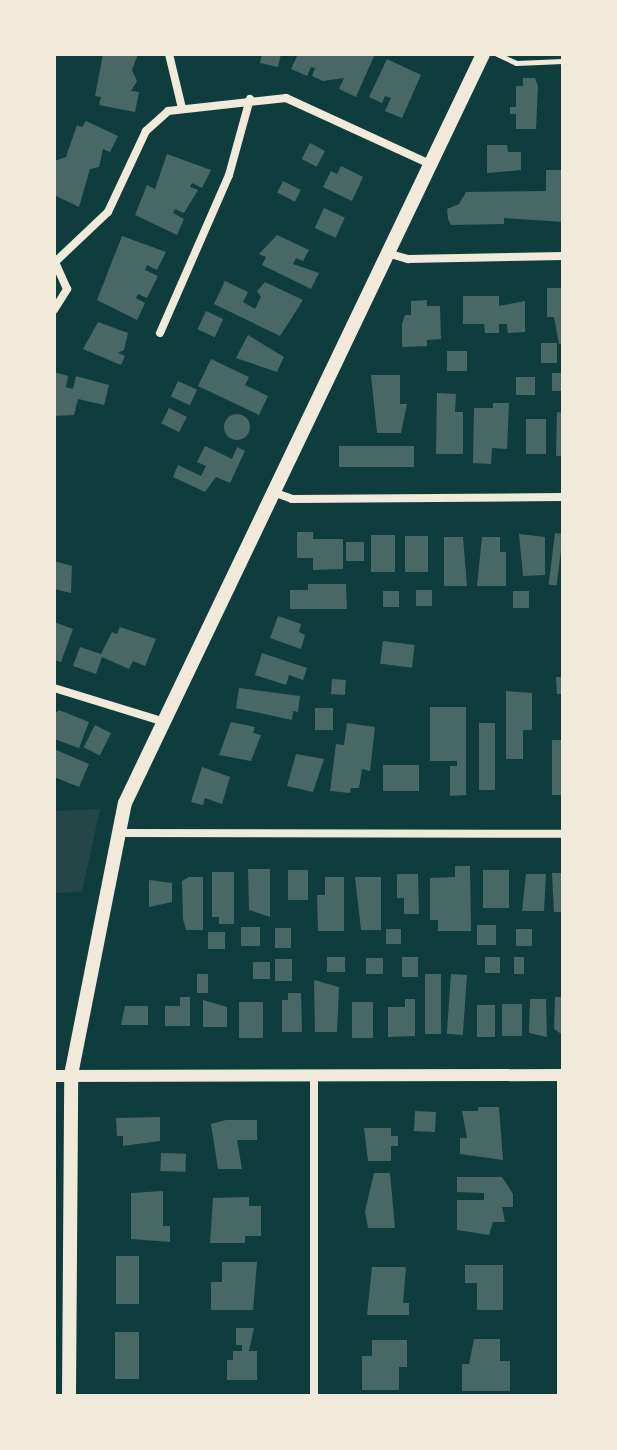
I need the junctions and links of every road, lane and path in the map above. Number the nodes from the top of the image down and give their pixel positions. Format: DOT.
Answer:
graph roads {
  1 [pos="169,54"];
  2 [pos="483,54"];
  3 [pos="497,54"];
  4 [pos="563,61"];
  5 [pos="250,99"];
  6 [pos="182,108"];
  7 [pos="430,164"];
  8 [pos="387,253"];
  9 [pos="563,256"];
  10 [pos="54,262"];
  11 [pos="54,310"];
  12 [pos="160,333"];
  13 [pos="271,491"];
  14 [pos="563,497"];
  15 [pos="54,688"];
  16 [pos="161,721"];
  17 [pos="118,833"];
  18 [pos="563,834"];
  19 [pos="71,1075"];
  20 [pos="314,1075"];
  21 [pos="562,1075"];
  22 [pos="54,1076"];
  23 [pos="69,1396"];
  24 [pos="314,1396"];
  25 [pos="561,1396"];
  1 -- 6 [label="street"];
  2 -- 7 [label="main road"];
  3 -- 4 [label="lane"];
  5 -- 6 [label="street"];
  5 -- 7 [label="street"];
  5 -- 12 [label="street"];
  6 -- 10 [label="street"];
  7 -- 8 [label="main road"];
  8 -- 9 [label="street"];
  8 -- 13 [label="main road"];
  10 -- 11 [label="street"];
  13 -- 14 [label="street"];
  13 -- 16 [label="main road"];
  15 -- 16 [label="street"];
  16 -- 17 [label="main road"];
  17 -- 18 [label="street"];
  17 -- 19 [label="main road"];
  19 -- 20 [label="street"];
  19 -- 22 [label="street"];
  19 -- 23 [label="main road"];
  20 -- 21 [label="street"];
  20 -- 24 [label="street"];
  21 -- 25 [label="street"];
}
